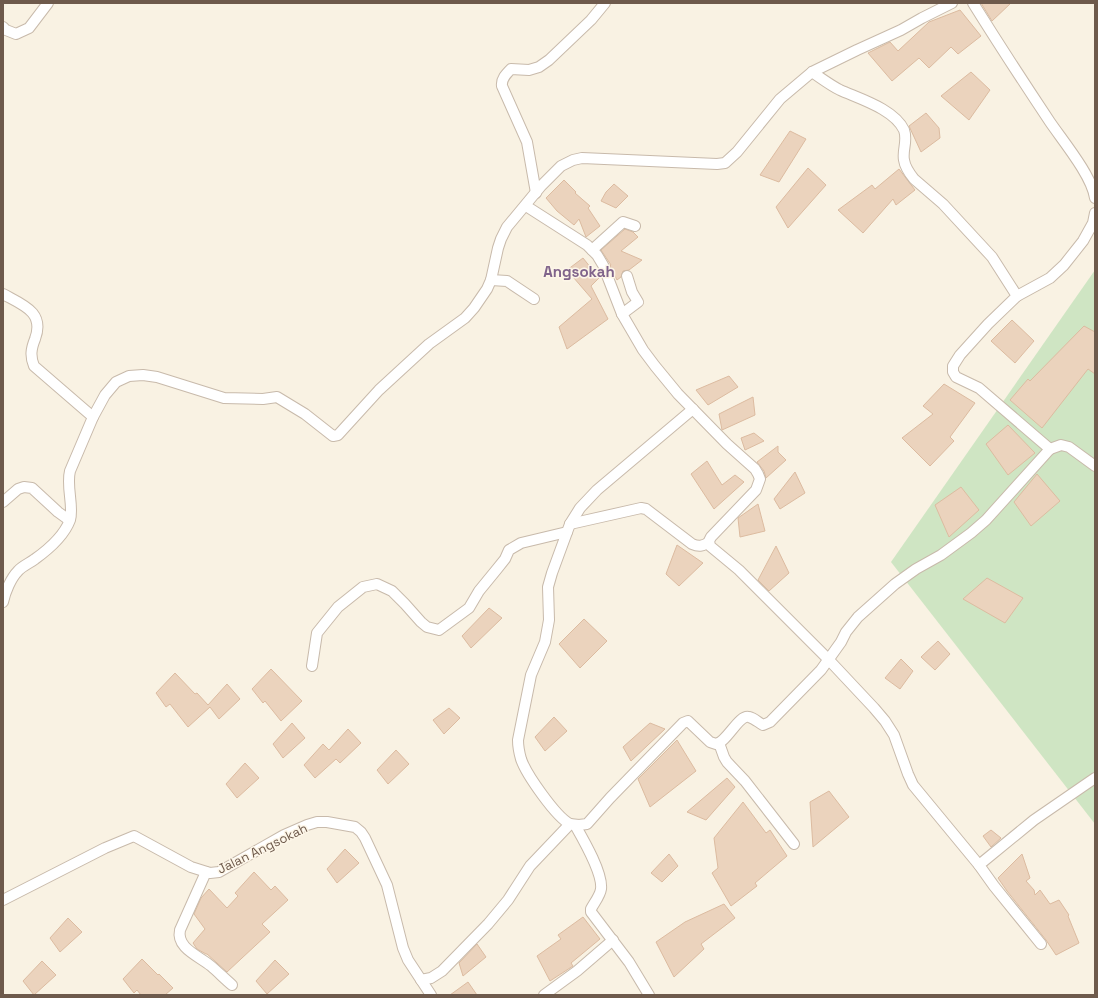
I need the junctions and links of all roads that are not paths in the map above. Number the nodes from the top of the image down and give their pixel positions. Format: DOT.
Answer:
graph roads {
  1 [pos="48,3"];
  2 [pos="605,3"];
  3 [pos="952,3"];
  4 [pos="973,3"];
  5 [pos="3,27"];
  6 [pos="812,72"];
  7 [pos="561,166"];
  8 [pos="553,185"];
  9 [pos="536,194"];
  10 [pos="1095,198"];
  11 [pos="526,206"];
  12 [pos="1095,213"];
  13 [pos="634,226"];
  14 [pos="592,250"];
  15 [pos="627,276"];
  16 [pos="491,280"];
  17 [pos="3,294"];
  18 [pos="1017,296"];
  19 [pos="534,299"];
  20 [pos="622,314"];
  21 [pos="693,409"];
  22 [pos="92,417"];
  23 [pos="1050,449"];
  24 [pos="1095,466"];
  25 [pos="3,502"];
  26 [pos="69,520"];
  27 [pos="569,528"];
  28 [pos="708,543"];
  29 [pos="3,574"];
  30 [pos="13,579"];
  31 [pos="3,602"];
  32 [pos="828,659"];
  33 [pos="312,666"];
  34 [pos="719,743"];
  35 [pos="1095,778"];
  36 [pos="573,824"];
  37 [pos="794,844"];
  38 [pos="979,865"];
  39 [pos="206,872"];
  40 [pos="3,900"];
  41 [pos="613,940"];
  42 [pos="1041,944"];
  43 [pos="421,980"];
  44 [pos="232,986"];
  45 [pos="431,995"];
  46 [pos="544,995"];
  47 [pos="649,995"];
  1 -- 5 [label="street"];
  2 -- 9 [label="street"];
  3 -- 6 [label="street"];
  4 -- 10 [label="street"];
  6 -- 7 [label="street"];
  6 -- 18 [label="street"];
  7 -- 8 [label="street"];
  7 -- 9 [label="street"];
  9 -- 11 [label="street"];
  11 -- 14 [label="street"];
  11 -- 16 [label="street"];
  12 -- 18 [label="street"];
  13 -- 14 [label="street"];
  14 -- 20 [label="street"];
  15 -- 20 [label="street"];
  16 -- 19 [label="street"];
  16 -- 22 [label="street"];
  17 -- 22 [label="street"];
  18 -- 23 [label="street"];
  20 -- 21 [label="street"];
  21 -- 27 [label="street"];
  21 -- 28 [label="street"];
  22 -- 26 [label="street"];
  23 -- 24 [label="street"];
  23 -- 32 [label="street"];
  25 -- 26 [label="street"];
  26 -- 30 [label="street"];
  27 -- 28 [label="street"];
  27 -- 33 [label="street"];
  27 -- 36 [label="street"];
  28 -- 32 [label="street"];
  29 -- 30 [label="street"];
  30 -- 31 [label="street"];
  32 -- 34 [label="street"];
  32 -- 38 [label="street"];
  34 -- 36 [label="street"];
  34 -- 37 [label="street"];
  35 -- 38 [label="street"];
  36 -- 41 [label="street"];
  36 -- 43 [label="street"];
  38 -- 42 [label="street"];
  39 -- 40 [label="street, Jalan Angsokah"];
  39 -- 43 [label="street, Jalan Angsokah"];
  39 -- 44 [label="street"];
  41 -- 46 [label="street"];
  41 -- 47 [label="street"];
  43 -- 45 [label="street, Jalan Angsokah"];
}
